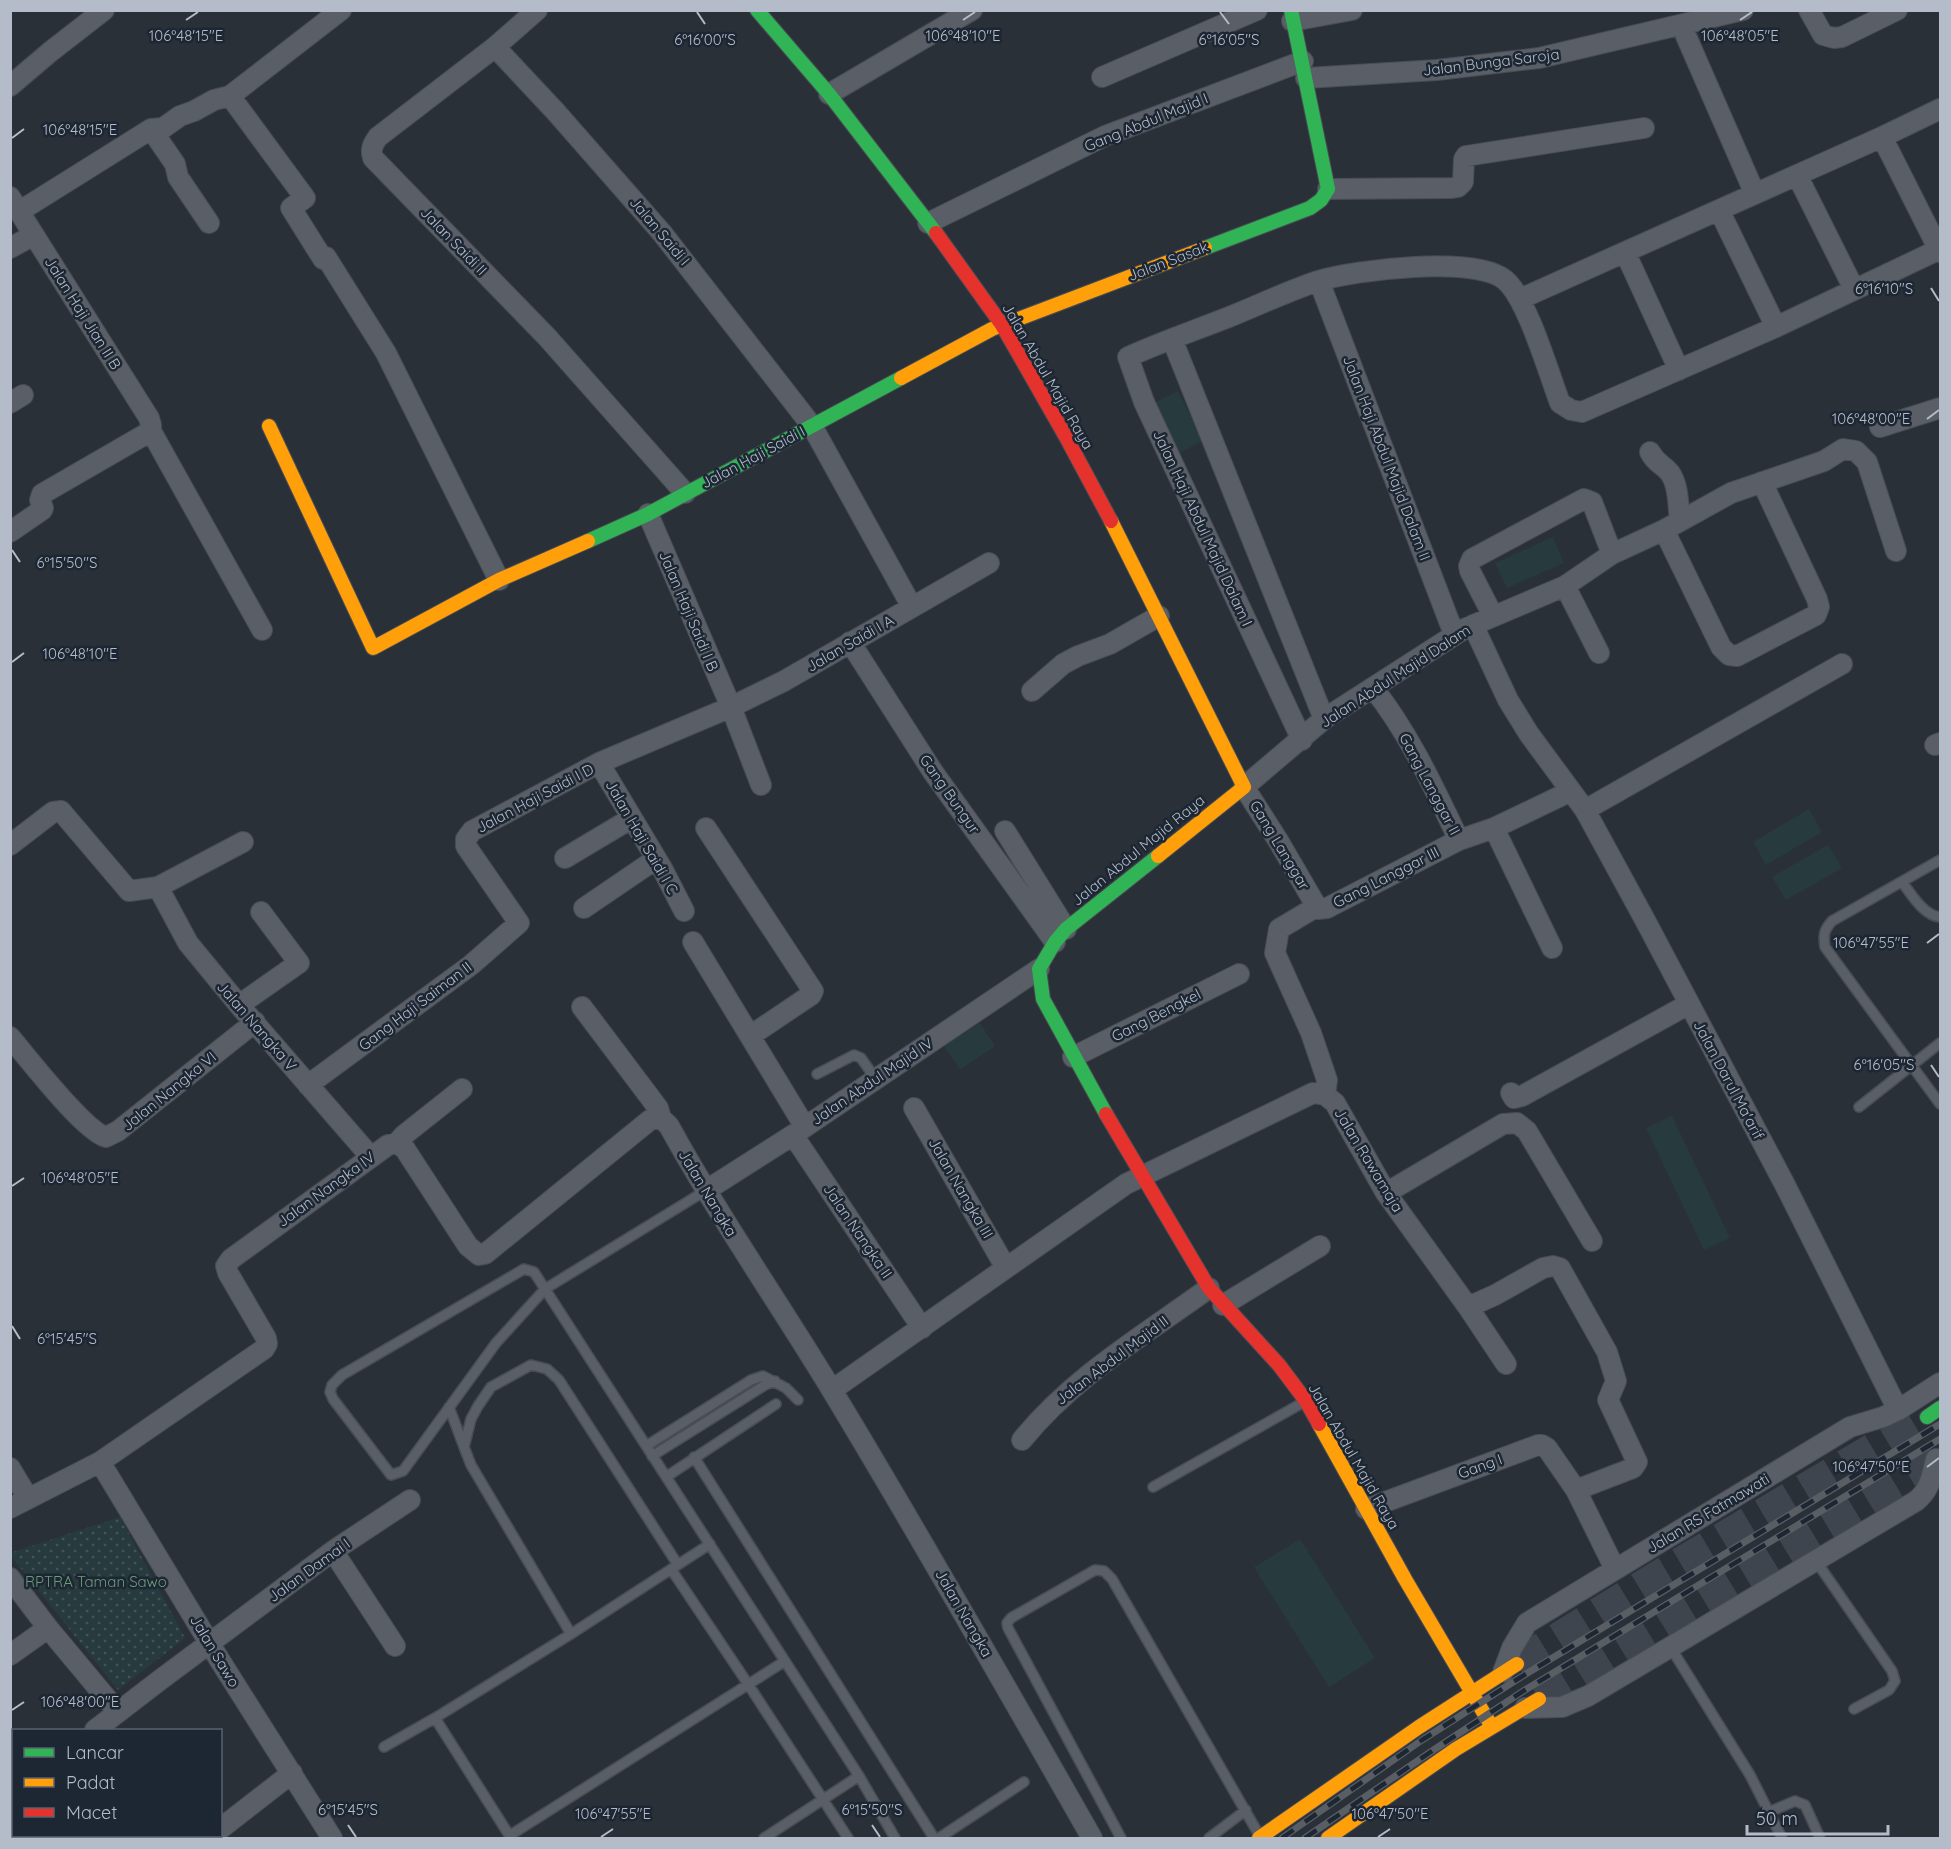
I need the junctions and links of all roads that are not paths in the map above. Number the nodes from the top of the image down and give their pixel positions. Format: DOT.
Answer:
graph roads {
  1 [pos="105,10"];
  2 [pos="341,10"];
  3 [pos="537,10"];
  4 [pos="757,10"];
  5 [pos="972,10"];
  6 [pos="1257,10"];
  7 [pos="1352,10"];
  8 [pos="1743,10"];
  9 [pos="1809,10"];
  10 [pos="1897,10"];
  11 [pos="1291,16"];
  12 [pos="1686,36"];
  13 [pos="495,47"];
  14 [pos="1304,69"];
  15 [pos="1102,78"];
  16 [pos="10,86"];
  17 [pos="829,94"];
  18 [pos="230,96"];
  19 [pos="1941,108"];
  20 [pos="1644,128"];
  21 [pos="151,129"];
  22 [pos="1882,137"];
  23 [pos="1797,175"];
  24 [pos="1328,189"];
  25 [pos="1755,194"];
  26 [pos="15,204"];
  27 [pos="1719,210"];
  28 [pos="209,223"];
  29 [pos="928,223"];
  30 [pos="34,235"];
  31 [pos="10,248"];
  32 [pos="1940,250"];
  33 [pos="1625,252"];
  34 [pos="1319,281"];
  35 [pos="1854,289"];
  36 [pos="1520,299"];
  37 [pos="1002,325"];
  38 [pos="1776,327"];
  39 [pos="1172,339"];
  40 [pos="1679,369"];
  41 [pos="1941,408"];
  42 [pos="269,426"];
  43 [pos="812,426"];
  44 [pos="1880,427"];
  45 [pos="151,431"];
  46 [pos="1650,452"];
  47 [pos="1762,482"];
  48 [pos="685,493"];
  49 [pos="648,514"];
  50 [pos="1672,526"];
  51 [pos="11,529"];
  52 [pos="1896,551"];
  53 [pos="1612,554"];
  54 [pos="989,563"];
  55 [pos="499,580"];
  56 [pos="1565,586"];
  57 [pos="912,607"];
  58 [pos="1159,616"];
  59 [pos="1493,616"];
  60 [pos="1473,625"];
  61 [pos="262,630"];
  62 [pos="1454,634"];
  63 [pos="850,642"];
  64 [pos="1599,653"];
  65 [pos="1842,664"];
  66 [pos="1373,688"];
  67 [pos="1032,691"];
  68 [pos="730,707"];
  69 [pos="1324,719"];
  70 [pos="1302,740"];
  71 [pos="600,763"];
  72 [pos="761,785"];
  73 [pos="1244,787"];
  74 [pos="1571,791"];
  75 [pos="1584,810"];
  76 [pos="632,818"];
  77 [pos="706,828"];
  78 [pos="1494,828"];
  79 [pos="1005,831"];
  80 [pos="1459,840"];
  81 [pos="243,842"];
  82 [pos="10,845"];
  83 [pos="565,858"];
  84 [pos="657,859"];
  85 [pos="1941,860"];
  86 [pos="1902,882"];
  87 [pos="158,887"];
  88 [pos="1315,906"];
  89 [pos="584,908"];
  90 [pos="684,911"];
  91 [pos="261,912"];
  92 [pos="1941,917"];
  93 [pos="519,923"];
  94 [pos="1061,936"];
  95 [pos="693,942"];
  96 [pos="1552,948"];
  97 [pos="1039,969"];
  98 [pos="1239,974"];
  99 [pos="1689,1004"];
  100 [pos="239,1005"];
  101 [pos="582,1007"];
  102 [pos="255,1022"];
  103 [pos="750,1036"];
  104 [pos="10,1037"];
  105 [pos="1941,1042"];
  106 [pos="1073,1057"];
  107 [pos="1911,1065"];
  108 [pos="818,1074"];
  109 [pos="875,1078"];
  110 [pos="308,1085"];
  111 [pos="462,1089"];
  112 [pos="1511,1094"];
  113 [pos="1324,1095"];
  114 [pos="1941,1104"];
  115 [pos="1859,1107"];
  116 [pos="914,1108"];
  117 [pos="661,1118"];
  118 [pos="799,1131"];
  119 [pos="397,1143"];
  120 [pos="370,1156"];
  121 [pos="1141,1175"];
  122 [pos="705,1191"];
  123 [pos="1386,1193"];
  124 [pos="1592,1241"];
  125 [pos="1320,1246"];
  126 [pos="1006,1268"];
  127 [pos="1209,1288"];
  128 [pos="545,1289"];
  129 [pos="1223,1305"];
  130 [pos="1468,1306"];
  131 [pos="922,1328"];
  132 [pos="1506,1365"];
  133 [pos="775,1381"];
  134 [pos="1941,1383"];
  135 [pos="832,1390"];
  136 [pos="798,1400"];
  137 [pos="1306,1401"];
  138 [pos="776,1404"];
  139 [pos="449,1407"];
  140 [pos="1941,1408"];
  141 [pos="1898,1410"];
  142 [pos="1927,1417"];
  143 [pos="1022,1440"];
  144 [pos="646,1446"];
  145 [pos="464,1447"];
  146 [pos="652,1456"];
  147 [pos="694,1457"];
  148 [pos="1936,1458"];
  149 [pos="100,1462"];
  150 [pos="10,1468"];
  151 [pos="666,1477"];
  152 [pos="1153,1487"];
  153 [pos="1576,1490"];
  154 [pos="28,1498"];
  155 [pos="410,1500"];
  156 [pos="10,1508"];
  157 [pos="1366,1509"];
  158 [pos="710,1544"];
  159 [pos="333,1551"];
  160 [pos="1816,1561"];
  161 [pos="675,1567"];
  162 [pos="1615,1569"];
  163 [pos="10,1578"];
  164 [pos="48,1628"];
  165 [pos="571,1634"];
  166 [pos="210,1643"];
  167 [pos="395,1646"];
  168 [pos="1671,1648"];
  169 [pos="10,1655"];
  170 [pos="785,1661"];
  171 [pos="1510,1668"];
  172 [pos="748,1684"];
  173 [pos="1470,1693"];
  174 [pos="1531,1703"];
  175 [pos="1854,1708"];
  176 [pos="118,1712"];
  177 [pos="435,1718"];
  178 [pos="1492,1727"];
  179 [pos="97,1729"];
  180 [pos="384,1747"];
  181 [pos="292,1773"];
  182 [pos="859,1776"];
  183 [pos="1024,1782"];
  184 [pos="822,1800"];
  185 [pos="1246,1810"];
  186 [pos="1769,1812"];
  187 [pos="222,1827"];
  188 [pos="510,1837"];
  189 [pos="1260,1838"];
  190 [pos="332,1839"];
  191 [pos="764,1839"];
  192 [pos="848,1839"];
  193 [pos="895,1839"];
  194 [pos="937,1839"];
  195 [pos="1092,1839"];
  196 [pos="1121,1839"];
  197 [pos="1209,1839"];
  198 [pos="1328,1839"];
  199 [pos="1782,1839"];
  200 [pos="1820,1839"];
  1 -- 16 [label="street"];
  2 -- 18 [label="street"];
  3 -- 13 [label="street, Jalan Saidi II"];
  4 -- 17 [label="street, Jalan Abdul Majid Raya"];
  5 -- 17 [label="street"];
  6 -- 15 [label="street"];
  7 -- 11 [label="street"];
  8 -- 14 [label="street, Jalan Bunga Saroja"];
  9 -- 10 [label="street"];
  11 -- 14 [label="street"];
  12 -- 25 [label="street"];
  13 -- 43 [label="street, Jalan Saidi I"];
  13 -- 48 [label="street, Jalan Saidi II"];
  14 -- 24 [label="street"];
  14 -- 29 [label="street, Gang Abdul Majid I"];
  17 -- 29 [label="street, Jalan Abdul Majid Raya"];
  18 -- 21 [label="street"];
  18 -- 55 [label="street"];
  19 -- 22 [label="street"];
  20 -- 24 [label="street"];
  21 -- 26 [label="street"];
  21 -- 28 [label="street"];
  22 -- 23 [label="street"];
  22 -- 32 [label="street"];
  23 -- 25 [label="street"];
  23 -- 35 [label="street"];
  24 -- 37 [label="street, Jalan Sasak"];
  25 -- 27 [label="street"];
  26 -- 30 [label="street, Jalan Haji Jian II B"];
  27 -- 33 [label="street"];
  27 -- 38 [label="street"];
  29 -- 37 [label="street, Jalan Abdul Majid Raya"];
  30 -- 31 [label="street"];
  30 -- 45 [label="street, Jalan Haji Jian II B"];
  32 -- 35 [label="street"];
  33 -- 36 [label="street"];
  33 -- 40 [label="street"];
  34 -- 36 [label="street, Jalan Haji Abdul Majid Dalam I"];
  34 -- 39 [label="street, Jalan Haji Abdul Majid Dalam I"];
  34 -- 62 [label="street, Jalan Haji Abdul Majid Dalam II"];
  35 -- 38 [label="street"];
  36 -- 40 [label="street"];
  37 -- 43 [label="street, Jalan Haji Saidi I"];
  37 -- 58 [label="street, Jalan Abdul Majid Raya"];
  38 -- 40 [label="street"];
  39 -- 69 [label="street"];
  39 -- 70 [label="street, Jalan Haji Abdul Majid Dalam I"];
  41 -- 44 [label="street"];
  42 -- 55 [label="street, Jalan Haji Saidi I"];
  43 -- 48 [label="street, Jalan Haji Saidi I"];
  43 -- 57 [label="street"];
  45 -- 51 [label="street"];
  45 -- 61 [label="street, Jalan Haji Jian II B"];
  46 -- 50 [label="street"];
  47 -- 50 [label="street, Jalan Abdul Majid Dalam"];
  47 -- 50 [label="street"];
  47 -- 52 [label="street, Jalan Abdul Majid Dalam"];
  48 -- 49 [label="street, Jalan Haji Saidi I"];
  49 -- 55 [label="street, Jalan Haji Saidi I"];
  49 -- 68 [label="street, Jalan Haji Saidi I B"];
  50 -- 53 [label="street, Jalan Abdul Majid Dalam"];
  53 -- 56 [label="street, Jalan Abdul Majid Dalam"];
  53 -- 59 [label="street"];
  54 -- 57 [label="street, Jalan Saidi I A"];
  56 -- 59 [label="street, Jalan Abdul Majid Dalam"];
  56 -- 64 [label="street"];
  57 -- 63 [label="street, Jalan Saidi I A"];
  58 -- 67 [label="street"];
  58 -- 73 [label="street, Jalan Abdul Majid Raya"];
  59 -- 60 [label="street, Jalan Abdul Majid Dalam"];
  60 -- 62 [label="street, Jalan Abdul Majid Dalam"];
  60 -- 74 [label="street, Jalan Darul Ma'arif"];
  62 -- 66 [label="street, Jalan Abdul Majid Dalam"];
  63 -- 68 [label="street, Jalan Saidi I A"];
  63 -- 94 [label="street, Gang Bungur"];
  65 -- 75 [label="street"];
  66 -- 69 [label="street, Jalan Abdul Majid Dalam"];
  66 -- 80 [label="street, Gang Langgar II"];
  68 -- 71 [label="street, Jalan Saidi I A"];
  68 -- 72 [label="street, Jalan Haji Saidi I B"];
  69 -- 70 [label="street, Jalan Abdul Majid Dalam"];
  70 -- 73 [label="street, Jalan Abdul Majid Dalam"];
  71 -- 76 [label="street, Jalan Haji Saidi I C"];
  71 -- 93 [label="street, Jalan Haji Saidi I D"];
  73 -- 88 [label="street, Gang Langgar"];
  73 -- 94 [label="street, Jalan Abdul Majid Raya"];
  74 -- 75 [label="street, Jalan Darul Ma'arif"];
  74 -- 78 [label="street, Gang Langgar II"];
  75 -- 99 [label="street, Jalan Darul Ma'arif"];
  76 -- 83 [label="street"];
  76 -- 84 [label="street, Jalan Haji Saidi I C"];
  77 -- 103 [label="street"];
  78 -- 80 [label="street, Gang Langgar II"];
  78 -- 96 [label="street"];
  79 -- 94 [label="street"];
  80 -- 88 [label="street, Gang Langgar III"];
  81 -- 87 [label="street"];
  82 -- 87 [label="street"];
  84 -- 89 [label="street"];
  84 -- 90 [label="street, Jalan Haji Saidi I C"];
  85 -- 86 [label="lane"];
  86 -- 92 [label="lane"];
  86 -- 107 [label="lane"];
  87 -- 100 [label="street, Jalan Nangka V"];
  88 -- 113 [label="street, Gang Langgar III"];
  91 -- 100 [label="street"];
  93 -- 110 [label="street, Gang Haji Saiman II"];
  94 -- 97 [label="street, Jalan Abdul Majid Raya"];
  95 -- 103 [label="street, Jalan Nangka II"];
  97 -- 106 [label="street, Jalan Abdul Majid Raya"];
  97 -- 109 [label="street, Jalan Abdul Majid IV"];
  98 -- 106 [label="street, Gang Bengkel"];
  99 -- 112 [label="street"];
  99 -- 141 [label="street, Jalan Darul Ma'arif"];
  100 -- 102 [label="street, Jalan Nangka V"];
  101 -- 117 [label="street, Jalan Nangka"];
  102 -- 104 [label="street, Jalan Nangka VI"];
  102 -- 110 [label="street, Jalan Nangka V"];
  103 -- 118 [label="street, Jalan Nangka II"];
  105 -- 107 [label="lane"];
  106 -- 121 [label="street, Jalan Abdul Majid Raya"];
  107 -- 114 [label="lane"];
  107 -- 115 [label="lane"];
  108 -- 109 [label="lane"];
  109 -- 118 [label="street, Jalan Abdul Majid IV"];
  110 -- 120 [label="street, Jalan Nangka V"];
  111 -- 119 [label="street, Jalan Nangka IV"];
  113 -- 121 [label="street, Jalan Rawamaja"];
  113 -- 123 [label="street, Jalan Rawamaja"];
  116 -- 126 [label="street, Jalan Nangka III"];
  117 -- 119 [label="street"];
  117 -- 122 [label="street, Jalan Nangka"];
  118 -- 122 [label="street, Jalan Abdul Majid IV"];
  118 -- 131 [label="street, Jalan Nangka II"];
  119 -- 120 [label="street, Jalan Nangka IV"];
  120 -- 149 [label="street, Jalan Nangka IV"];
  121 -- 126 [label="street"];
  121 -- 127 [label="street, Jalan Abdul Majid Raya"];
  122 -- 128 [label="lane"];
  122 -- 135 [label="street, Jalan Nangka"];
  123 -- 124 [label="street"];
  123 -- 130 [label="street, Jalan Rawamaja"];
  125 -- 129 [label="street"];
  126 -- 131 [label="street"];
  127 -- 129 [label="street, Jalan Abdul Majid Raya"];
  127 -- 143 [label="street, Jalan Abdul Majid II"];
  128 -- 139 [label="lane"];
  128 -- 139 [label="lane"];
  128 -- 144 [label="lane"];
  129 -- 137 [label="street, Jalan Abdul Majid Raya"];
  130 -- 132 [label="street, Jalan Rawamaja"];
  130 -- 153 [label="street"];
  131 -- 135 [label="street"];
  133 -- 136 [label="lane"];
  133 -- 144 [label="lane"];
  133 -- 146 [label="lane"];
  134 -- 141 [label="street, Jalan RS Fatmawati"];
  135 -- 195 [label="street, Jalan Nangka"];
  137 -- 152 [label="lane"];
  137 -- 157 [label="street, Jalan Abdul Majid Raya"];
  138 -- 147 [label="lane"];
  139 -- 145 [label="lane"];
  140 -- 142 [label="street"];
  141 -- 162 [label="street, Jalan RS Fatmawati"];
  144 -- 146 [label="lane"];
  145 -- 161 [label="lane"];
  145 -- 165 [label="lane"];
  146 -- 151 [label="lane"];
  147 -- 151 [label="lane"];
  147 -- 194 [label="lane"];
  148 -- 160 [label="street"];
  149 -- 154 [label="street"];
  149 -- 166 [label="street, Jalan Sawo"];
  150 -- 154 [label="street"];
  151 -- 158 [label="lane"];
  153 -- 157 [label="street, Gang I"];
  153 -- 162 [label="street, Gang I"];
  154 -- 156 [label="street"];
  155 -- 159 [label="street, Jalan Damai I"];
  157 -- 173 [label="street, Jalan Abdul Majid Raya"];
  158 -- 161 [label="lane"];
  158 -- 170 [label="lane"];
  159 -- 166 [label="street, Jalan Damai I"];
  159 -- 167 [label="street"];
  160 -- 168 [label="street"];
  160 -- 175 [label="lane"];
  161 -- 165 [label="lane"];
  161 -- 172 [label="lane"];
  162 -- 171 [label="street, Jalan RS Fatmawati"];
  163 -- 164 [label="street"];
  164 -- 169 [label="street"];
  164 -- 176 [label="street"];
  165 -- 177 [label="lane"];
  166 -- 176 [label="street, Jalan Damai I"];
  166 -- 181 [label="street, Jalan Sawo"];
  168 -- 174 [label="street"];
  168 -- 186 [label="lane"];
  170 -- 172 [label="lane"];
  170 -- 182 [label="lane"];
  171 -- 173 [label="street, Jalan RS Fatmawati"];
  172 -- 184 [label="lane"];
  172 -- 188 [label="lane"];
  173 -- 178 [label="street, Jalan Abdul Majid Raya"];
  173 -- 189 [label="street, Jalan RS Fatmawati"];
  174 -- 178 [label="street"];
  176 -- 179 [label="street, Jalan Damai I"];
  177 -- 180 [label="lane"];
  177 -- 188 [label="lane"];
  178 -- 198 [label="street"];
  181 -- 187 [label="street"];
  181 -- 190 [label="street, Jalan Sawo"];
  182 -- 184 [label="lane"];
  182 -- 193 [label="lane"];
  183 -- 194 [label="lane"];
  184 -- 191 [label="lane"];
  184 -- 192 [label="lane"];
  185 -- 189 [label="lane"];
  185 -- 196 [label="lane"];
  185 -- 197 [label="lane"];
  186 -- 199 [label="lane"];
  186 -- 200 [label="lane"];
}
